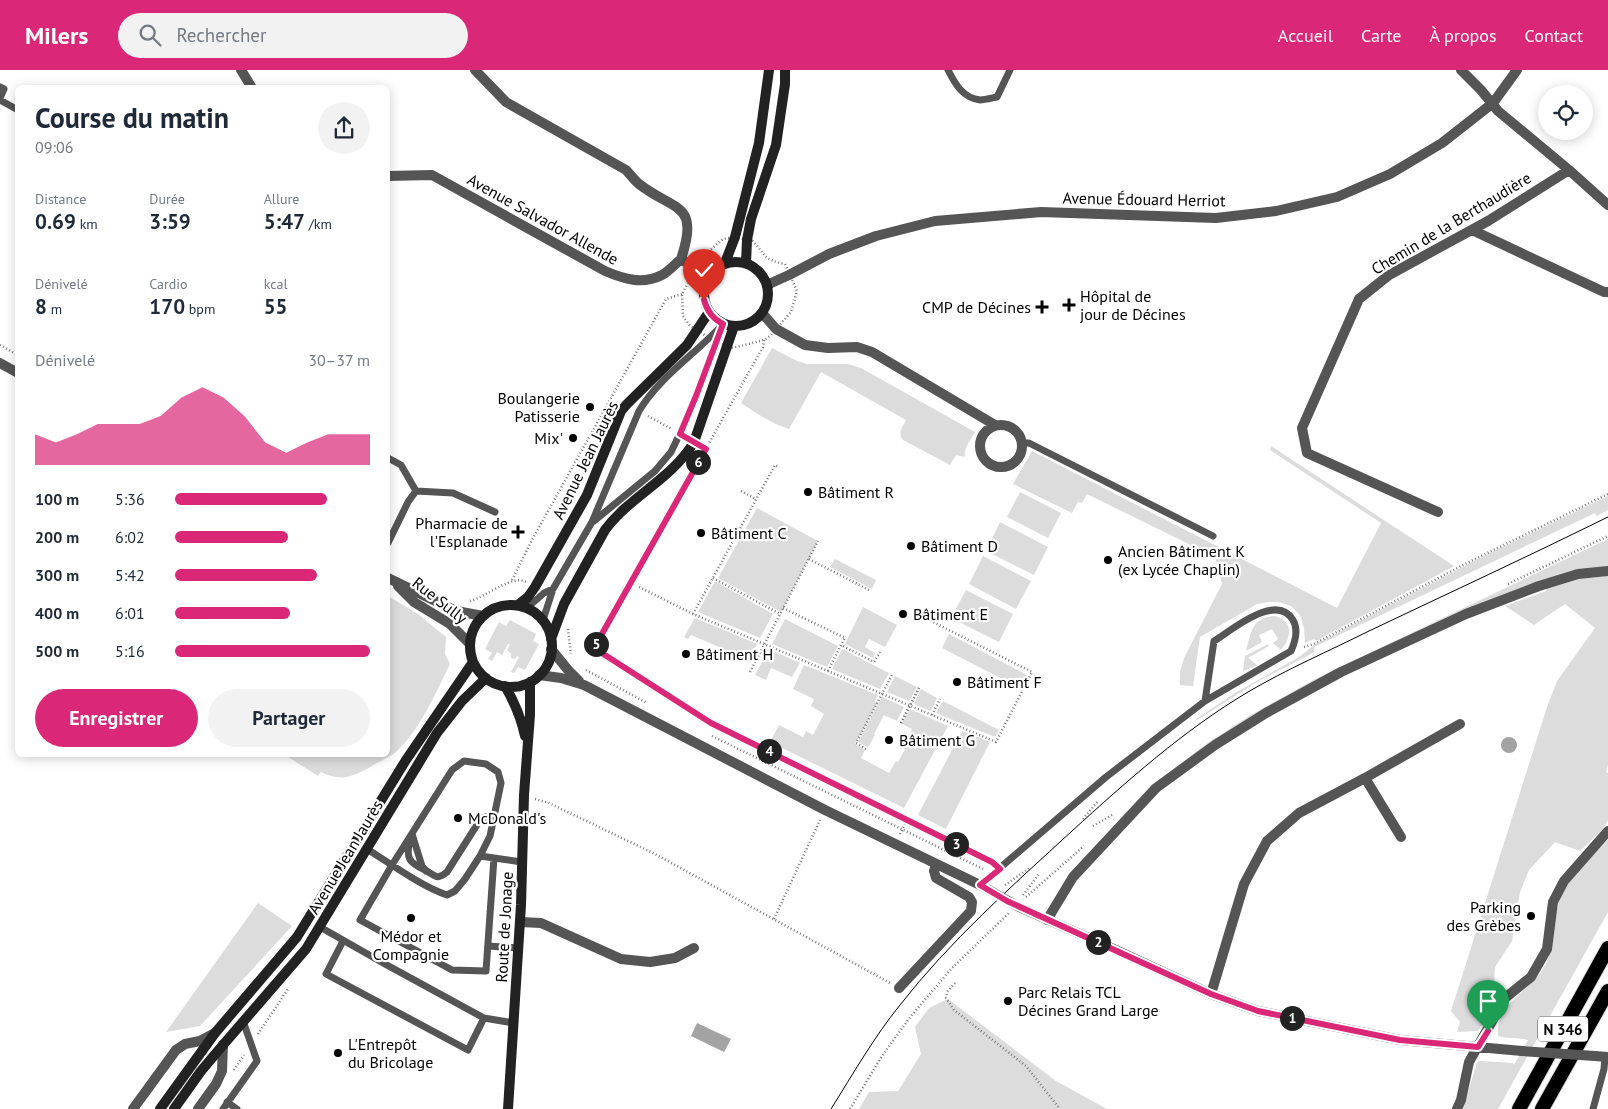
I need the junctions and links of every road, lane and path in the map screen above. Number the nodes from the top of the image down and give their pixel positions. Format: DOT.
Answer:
graph roads {
  1 [pos="241,70"];
  2 [pos="475,70"];
  3 [pos="769,70"];
  4 [pos="785,70"];
  5 [pos="948,70"];
  6 [pos="1010,70"];
  7 [pos="1461,70"];
  8 [pos="1517,70"];
  9 [pos="250,85"];
  10 [pos="0,87"];
  11 [pos="0,99"];
  12 [pos="1493,103"];
  13 [pos="15,108"];
  14 [pos="1569,170"];
  15 [pos="390,176"];
  16 [pos="1608,205"];
  17 [pos="1472,230"];
  18 [pos="735,237"];
  19 [pos="753,241"];
  20 [pos="703,256"];
  21 [pos="681,259"];
  22 [pos="725,263"];
  23 [pos="746,263"];
  24 [pos="785,264"];
  25 [pos="709,276"];
  26 [pos="689,281"];
  27 [pos="767,285"];
  28 [pos="797,291"];
  29 [pos="1608,292"];
  30 [pos="682,294"];
  31 [pos="709,312"];
  32 [pos="762,313"];
  33 [pos="723,324"];
  34 [pos="781,324"];
  35 [pos="734,326"];
  36 [pos="697,330"];
  37 [pos="770,336"];
  38 [pos="764,340"];
  39 [pos="0,345"];
  40 [pos="732,348"];
  41 [pos="15,353"];
  42 [pos="0,363"];
  43 [pos="15,371"];
  44 [pos="612,396"];
  45 [pos="627,404"];
  46 [pos="639,411"];
  47 [pos="995,425"];
  48 [pos="680,434"];
  49 [pos="694,442"];
  50 [pos="1022,443"];
  51 [pos="706,449"];
  52 [pos="390,459"];
  53 [pos="779,467"];
  54 [pos="416,491"];
  55 [pos="741,491"];
  56 [pos="1608,494"];
  57 [pos="756,499"];
  58 [pos="495,512"];
  59 [pos="1438,512"];
  60 [pos="592,522"];
  61 [pos="1213,536"];
  62 [pos="390,539"];
  63 [pos="818,541"];
  64 [pos="809,559"];
  65 [pos="1608,571"];
  66 [pos="713,578"];
  67 [pos="390,579"];
  68 [pos="639,587"];
  69 [pos="553,588"];
  70 [pos="871,591"];
  71 [pos="469,601"];
  72 [pos="522,607"];
  73 [pos="783,608"];
  74 [pos="693,614"];
  75 [pos="780,614"];
  76 [pos="482,616"];
  77 [pos="927,619"];
  78 [pos="543,620"];
  79 [pos="568,625"];
  80 [pos="470,644"];
  81 [pos="551,644"];
  82 [pos="765,644"];
  83 [pos="841,645"];
  84 [pos="1291,650"];
  85 [pos="880,652"];
  86 [pos="575,661"];
  87 [pos="473,662"];
  88 [pos="579,667"];
  89 [pos="828,671"];
  90 [pos="750,672"];
  91 [pos="539,675"];
  92 [pos="892,675"];
  93 [pos="486,678"];
  94 [pos="530,682"];
  95 [pos="584,685"];
  96 [pos="505,686"];
  97 [pos="882,694"];
  98 [pos="940,699"];
  99 [pos="1205,701"];
  100 [pos="649,704"];
  101 [pos="909,705"];
  102 [pos="932,715"];
  103 [pos="1460,724"];
  104 [pos="710,736"];
  105 [pos="527,747"];
  106 [pos="866,748"];
  107 [pos="1365,778"];
  108 [pos="524,796"];
  109 [pos="1098,801"];
  110 [pos="825,810"];
  111 [pos="1112,815"];
  112 [pos="494,817"];
  113 [pos="1083,819"];
  114 [pos="1093,826"];
  115 [pos="1608,831"];
  116 [pos="412,834"];
  117 [pos="1401,837"];
  118 [pos="367,849"];
  119 [pos="480,856"];
  120 [pos="494,858"];
  121 [pos="522,862"];
  122 [pos="392,865"];
  123 [pos="936,865"];
  124 [pos="1031,867"];
  125 [pos="1000,869"];
  126 [pos="1040,874"];
  127 [pos="992,876"];
  128 [pos="980,885"];
  129 [pos="1005,885"];
  130 [pos="1023,895"];
  131 [pos="1026,897"];
  132 [pos="1017,906"];
  133 [pos="774,919"];
  134 [pos="1048,920"];
  135 [pos="520,922"];
  136 [pos="320,927"];
  137 [pos="343,941"];
  138 [pos="488,946"];
  139 [pos="519,948"];
  140 [pos="694,948"];
  141 [pos="1608,948"];
  142 [pos="955,984"];
  143 [pos="898,988"];
  144 [pos="1608,991"];
  145 [pos="1211,994"];
  146 [pos="484,1018"];
  147 [pos="243,1021"];
  148 [pos="514,1023"];
  149 [pos="215,1033"];
  150 [pos="223,1045"];
  151 [pos="1478,1047"];
  152 [pos="1602,1056"];
  153 [pos="225,1106"];
  154 [pos="133,1109"];
  155 [pos="160,1109"];
  156 [pos="174,1109"];
  157 [pos="198,1109"];
  158 [pos="237,1109"];
  159 [pos="508,1109"];
  160 [pos="850,1109"];
  161 [pos="1060,1109"];
  162 [pos="1457,1109"];
  163 [pos="1519,1109"];
  164 [pos="1542,1109"];
  165 [pos="1593,1109"];
  1 -- 9 [label="street"];
  2 -- 21 [label="street"];
  3 -- 18 [label="main road"];
  4 -- 23 [label="main road"];
  5 -- 6 [label="lane"];
  7 -- 12 [label="street"];
  8 -- 12 [label="street, Avenue Édouard Herriot"];
  10 -- 11 [label="lane"];
  11 -- 13 [label="lane"];
  12 -- 14 [label="street"];
  12 -- 27 [label="street, Avenue Édouard Herriot"];
  14 -- 16 [label="street"];
  14 -- 17 [label="street, Chemin de la Berthaudière"];
  15 -- 21 [label="street, Avenue Salvador Allende"];
  17 -- 29 [label="street"];
  17 -- 59 [label="street, Chemin de la Berthaudière"];
  18 -- 20 [label="path"];
  18 -- 22 [label="main road"];
  19 -- 24 [label="path"];
  21 -- 25 [label="street"];
  22 -- 23 [label="main road"];
  22 -- 25 [label="main road"];
  23 -- 27 [label="main road"];
  25 -- 31 [label="main road"];
  26 -- 30 [label="path"];
  27 -- 32 [label="main road"];
  28 -- 34 [label="path"];
  30 -- 36 [label="path"];
  30 -- 44 [label="path"];
  31 -- 33 [label="main road"];
  31 -- 36 [label="main road, Avenue Jean Jaurès"];
  32 -- 35 [label="main road"];
  32 -- 47 [label="street"];
  33 -- 35 [label="main road"];
  33 -- 46 [label="lane"];
  33 -- 48 [label="lane"];
  35 -- 49 [label="main road"];
  36 -- 45 [label="main road, Avenue Jean Jaurès"];
  37 -- 38 [label="path"];
  38 -- 40 [label="path"];
  38 -- 51 [label="path"];
  39 -- 41 [label="path"];
  42 -- 43 [label="street"];
  44 -- 45 [label="path"];
  44 -- 71 [label="path"];
  45 -- 72 [label="main road, Avenue Jean Jaurès"];
  46 -- 48 [label="path"];
  46 -- 60 [label="lane"];
  47 -- 50 [label="street"];
  47 -- 50 [label="street"];
  48 -- 60 [label="lane"];
  49 -- 51 [label="path"];
  49 -- 81 [label="main road"];
  50 -- 61 [label="lane"];
  51 -- 125 [label="path"];
  52 -- 54 [label="lane"];
  53 -- 57 [label="path"];
  54 -- 58 [label="lane"];
  54 -- 62 [label="lane"];
  55 -- 57 [label="path"];
  56 -- 84 [label="path"];
  57 -- 66 [label="path"];
  60 -- 69 [label="lane"];
  63 -- 64 [label="path"];
  64 -- 70 [label="path"];
  64 -- 73 [label="path"];
  65 -- 134 [label="street"];
  66 -- 74 [label="path"];
  66 -- 75 [label="path"];
  67 -- 76 [label="street, Rue Sully"];
  67 -- 80 [label="street, Rue Sully"];
  68 -- 74 [label="path"];
  69 -- 72 [label="lane"];
  69 -- 78 [label="lane"];
  72 -- 76 [label="main road"];
  72 -- 78 [label="main road"];
  73 -- 75 [label="path"];
  73 -- 83 [label="path"];
  74 -- 82 [label="path"];
  75 -- 82 [label="path"];
  76 -- 80 [label="main road"];
  77 -- 102 [label="path"];
  78 -- 81 [label="main road"];
  79 -- 86 [label="path"];
  80 -- 87 [label="main road"];
  81 -- 91 [label="main road"];
  81 -- 95 [label="street"];
  82 -- 89 [label="path"];
  82 -- 90 [label="path"];
  83 -- 85 [label="path"];
  83 -- 89 [label="path"];
  84 -- 99 [label="lane"];
  84 -- 99 [label="lane"];
  87 -- 93 [label="main road"];
  87 -- 149 [label="main road, Avenue Jean Jaurès"];
  88 -- 100 [label="path"];
  89 -- 97 [label="path"];
  91 -- 94 [label="main road"];
  91 -- 95 [label="street"];
  92 -- 97 [label="path"];
  93 -- 96 [label="main road"];
  93 -- 118 [label="main road, Avenue Jean Jaurès"];
  94 -- 96 [label="main road"];
  94 -- 105 [label="main road, Route de Jonage"];
  95 -- 110 [label="street"];
  96 -- 105 [label="main road, Route de Jonage"];
  97 -- 101 [label="path"];
  97 -- 106 [label="path"];
  98 -- 102 [label="path"];
  99 -- 125 [label="lane"];
  101 -- 101 [label="path, bridge"];
  101 -- 102 [label="path"];
  103 -- 107 [label="street"];
  104 -- 127 [label="path"];
  105 -- 108 [label="main road, Route de Jonage"];
  107 -- 117 [label="street"];
  107 -- 145 [label="street"];
  108 -- 121 [label="main road, Route de Jonage"];
  108 -- 133 [label="path"];
  109 -- 113 [label="path"];
  110 -- 123 [label="street"];
  110 -- 133 [label="path"];
  111 -- 114 [label="path"];
  112 -- 116 [label="lane"];
  112 -- 116 [label="lane"];
  112 -- 119 [label="lane"];
  115 -- 151 [label="street"];
  116 -- 122 [label="lane"];
  118 -- 122 [label="lane"];
  118 -- 136 [label="main road, Avenue Jean Jaurès"];
  119 -- 120 [label="lane"];
  119 -- 122 [label="lane"];
  120 -- 121 [label="lane"];
  120 -- 138 [label="lane"];
  121 -- 135 [label="main road, Route de Jonage"];
  122 -- 138 [label="lane"];
  123 -- 128 [label="street"];
  123 -- 143 [label="street"];
  124 -- 129 [label="path"];
  125 -- 127 [label="lane"];
  126 -- 130 [label="path"];
  127 -- 128 [label="lane"];
  128 -- 132 [label="street"];
  131 -- 132 [label="path"];
  132 -- 134 [label="street"];
  132 -- 160 [label="path"];
  133 -- 143 [label="path"];
  134 -- 145 [label="street"];
  135 -- 139 [label="main road, Route de Jonage"];
  135 -- 140 [label="street"];
  136 -- 137 [label="lane"];
  136 -- 147 [label="main road, Avenue Jean Jaurès"];
  137 -- 146 [label="lane"];
  137 -- 146 [label="lane"];
  138 -- 139 [label="lane"];
  139 -- 148 [label="main road, Route de Jonage"];
  141 -- 163 [label="highway, N 346"];
  142 -- 161 [label="path"];
  144 -- 164 [label="highway, N 346"];
  145 -- 151 [label="street"];
  146 -- 148 [label="lane"];
  147 -- 150 [label="main road, Avenue Jean Jaurès"];
  147 -- 153 [label="lane"];
  148 -- 159 [label="main road, Route de Jonage"];
  149 -- 154 [label="street, Avenue Jean Jaurès"];
  149 -- 155 [label="main road, Avenue Jean Jaurès"];
  150 -- 156 [label="main road, Avenue Jean Jaurès"];
  150 -- 157 [label="street"];
  151 -- 152 [label="street, bridge"];
  151 -- 162 [label="street"];
  152 -- 165 [label="lane"];
  153 -- 158 [label="lane"];
}
